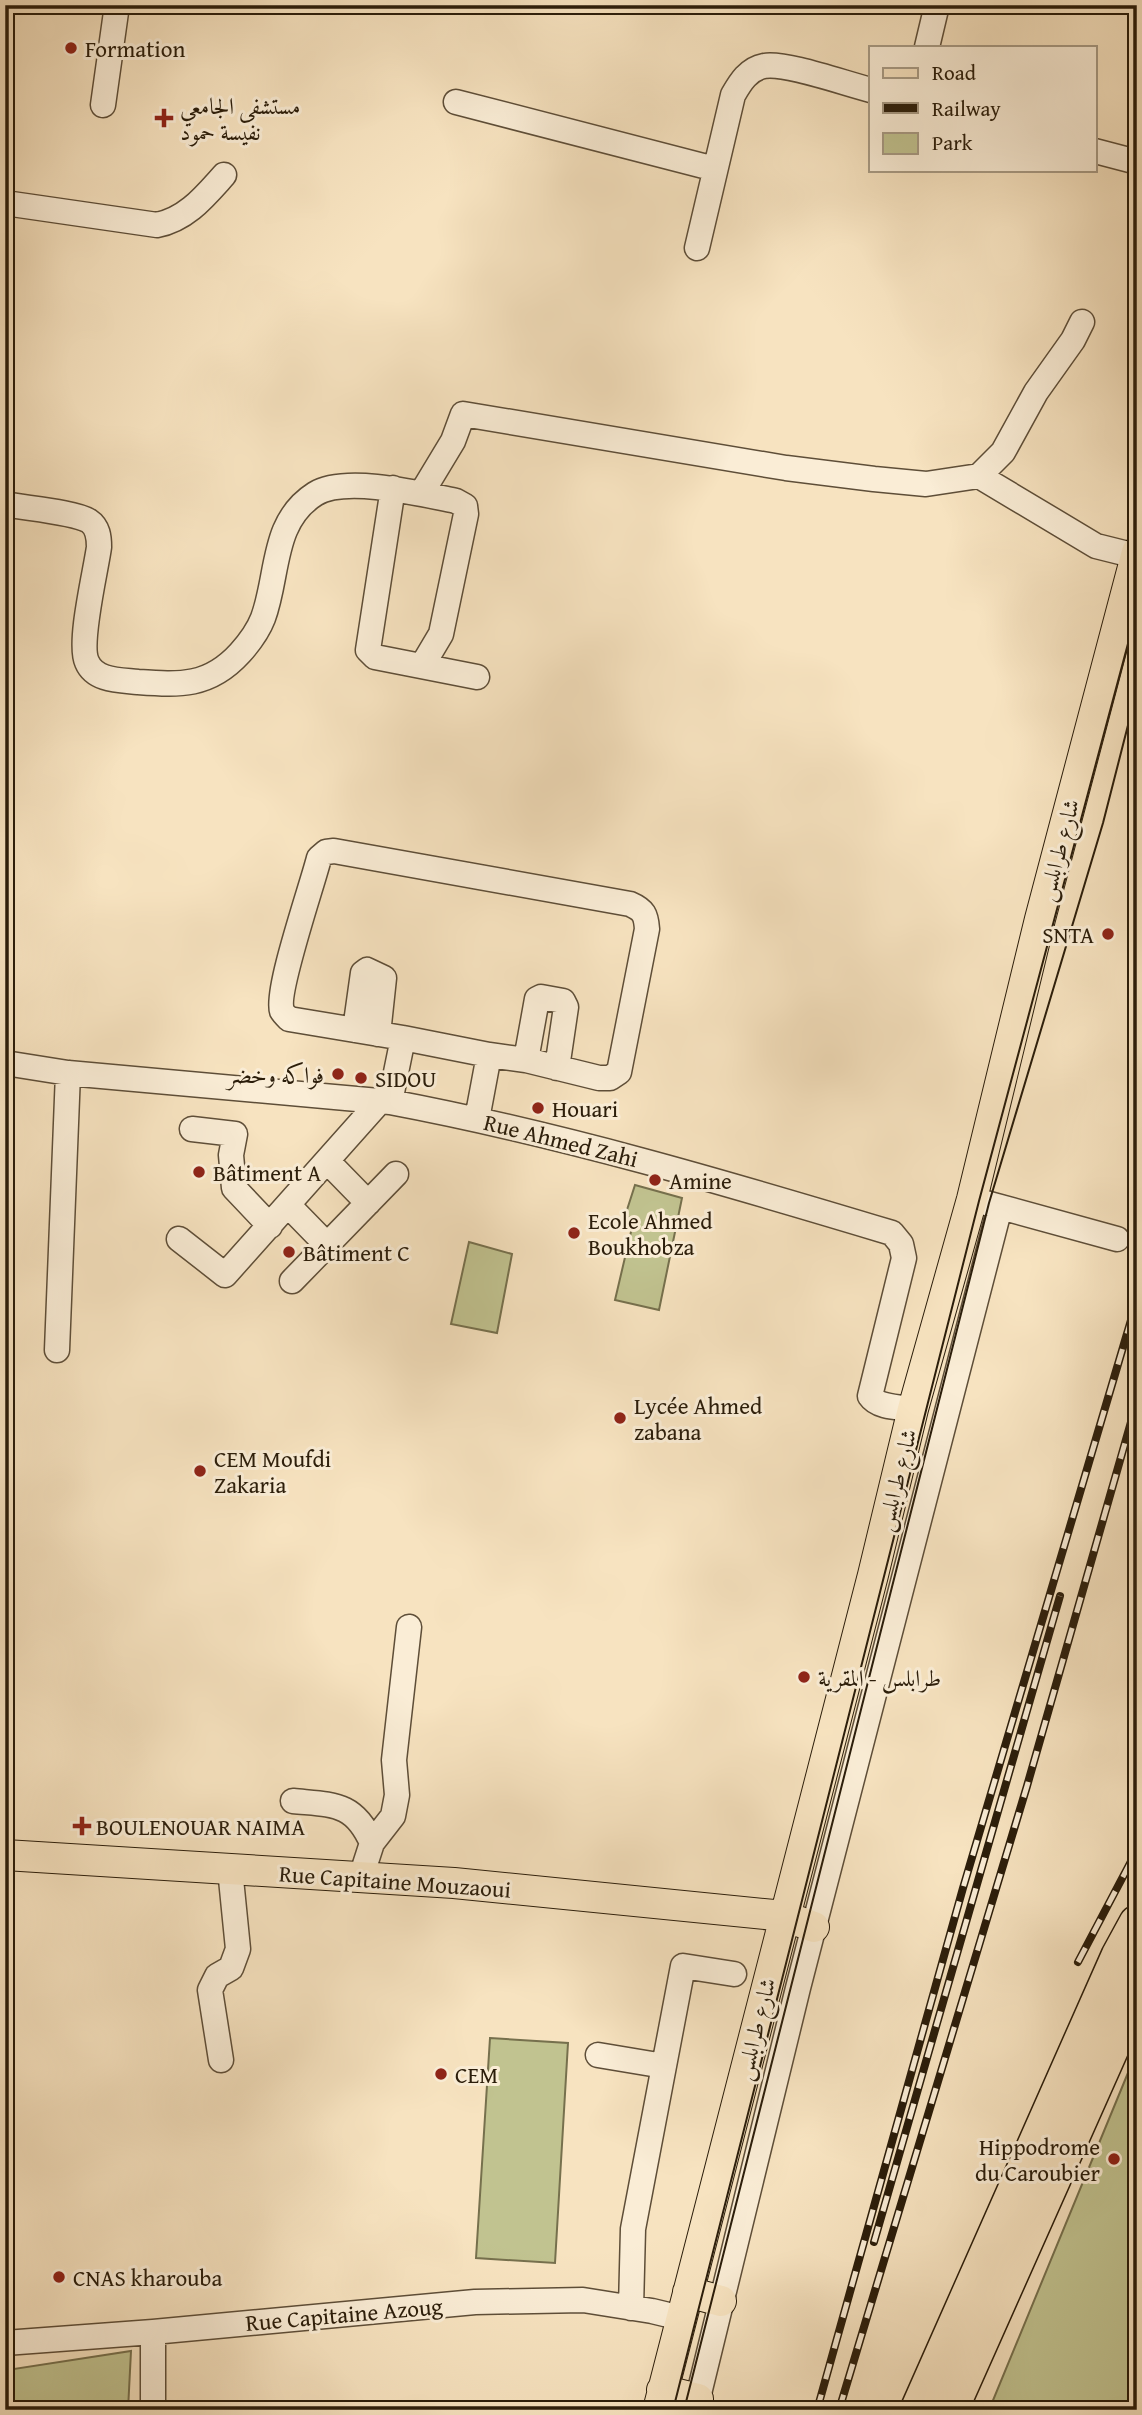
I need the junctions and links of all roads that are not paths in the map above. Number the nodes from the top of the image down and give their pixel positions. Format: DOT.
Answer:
graph roads {
  1 [pos="117,5"];
  2 [pos="937,5"];
  3 [pos="927,46"];
  4 [pos="869,89"];
  5 [pos="456,103"];
  6 [pos="103,105"];
  7 [pos="1096,151"];
  8 [pos="1137,162"];
  9 [pos="715,169"];
  10 [pos="224,175"];
  11 [pos="5,203"];
  12 [pos="697,248"];
  13 [pos="1082,322"];
  14 [pos="979,475"];
  15 [pos="393,488"];
  16 [pos="421,494"];
  17 [pos="5,504"];
  18 [pos="1136,554"];
  19 [pos="422,666"];
  20 [pos="477,677"];
  21 [pos="403,1038"];
  22 [pos="489,1055"];
  23 [pos="526,1060"];
  24 [pos="5,1063"];
  25 [pos="557,1068"];
  26 [pos="68,1073"];
  27 [pos="385,1101"];
  28 [pos="477,1119"];
  29 [pos="192,1129"];
  30 [pos="328,1162"];
  31 [pos="396,1174"];
  32 [pos="368,1203"];
  33 [pos="986,1203"];
  34 [pos="288,1205"];
  35 [pos="270,1226"];
  36 [pos="179,1239"];
  37 [pos="1117,1239"];
  38 [pos="327,1245"];
  39 [pos="292,1281"];
  40 [pos="57,1350"];
  41 [pos="914,1409"];
  42 [pos="409,1627"];
  43 [pos="293,1801"];
  44 [pos="372,1843"];
  45 [pos="5,1855"];
  46 [pos="230,1869"];
  47 [pos="362,1877"];
  48 [pos="784,1916"];
  49 [pos="1137,1923"];
  50 [pos="814,1927"];
  51 [pos="734,1974"];
  52 [pos="1137,1990"];
  53 [pos="598,2055"];
  54 [pos="220,2060"];
  55 [pos="664,2066"];
  56 [pos="721,2301"];
  57 [pos="684,2305"];
  58 [pos="631,2308"];
  59 [pos="153,2332"];
  60 [pos="5,2343"];
  61 [pos="660,2400"];
  62 [pos="696,2404"];
  63 [pos="153,2410"];
  64 [pos="918,2410"];
  65 [pos="950,2410"];
  1 -- 6 [label="street"];
  2 -- 3 [label="street"];
  4 -- 9 [label="street"];
  5 -- 9 [label="street"];
  7 -- 8 [label="street"];
  9 -- 12 [label="street"];
  10 -- 11 [label="street"];
  13 -- 14 [label="street"];
  14 -- 16 [label="street"];
  14 -- 18 [label="street"];
  15 -- 16 [label="street"];
  15 -- 17 [label="street"];
  15 -- 19 [label="street"];
  16 -- 19 [label="street"];
  18 -- 33 [label="main road, شارع طرابلس"];
  19 -- 20 [label="street"];
  21 -- 22 [label="street"];
  21 -- 25 [label="street"];
  21 -- 27 [label="street"];
  22 -- 23 [label="street"];
  22 -- 28 [label="street"];
  23 -- 25 [label="street"];
  23 -- 25 [label="street"];
  24 -- 26 [label="street, Rue Ahmed Zahi"];
  26 -- 27 [label="street, Rue Ahmed Zahi"];
  26 -- 40 [label="street"];
  27 -- 28 [label="street, Rue Ahmed Zahi"];
  27 -- 30 [label="street"];
  28 -- 41 [label="street, Rue Ahmed Zahi"];
  29 -- 35 [label="street"];
  30 -- 32 [label="street"];
  30 -- 34 [label="street"];
  31 -- 32 [label="street"];
  32 -- 38 [label="street"];
  33 -- 37 [label="street"];
  33 -- 41 [label="main road, شارع طرابلس"];
  33 -- 50 [label="street"];
  34 -- 35 [label="street"];
  34 -- 38 [label="street"];
  35 -- 36 [label="street"];
  38 -- 39 [label="street"];
  41 -- 48 [label="main road, شارع طرابلس"];
  42 -- 44 [label="street"];
  43 -- 44 [label="street"];
  44 -- 47 [label="street"];
  45 -- 46 [label="main road, Rue Capitaine Mouzaoui"];
  46 -- 47 [label="main road, Rue Capitaine Mouzaoui"];
  46 -- 54 [label="street"];
  47 -- 48 [label="main road, Rue Capitaine Mouzaoui"];
  48 -- 50 [label="main road, Rue Capitaine Mouzaoui"];
  48 -- 57 [label="main road, شارع طرابلس"];
  49 -- 64 [label="highway"];
  50 -- 56 [label="street"];
  51 -- 55 [label="street"];
  52 -- 65 [label="highway"];
  53 -- 55 [label="street"];
  55 -- 58 [label="street"];
  56 -- 57 [label="main road"];
  56 -- 62 [label="street"];
  57 -- 58 [label="street, Rue Capitaine Azoug"];
  57 -- 61 [label="main road, شارع طرابلس"];
  58 -- 59 [label="street, Rue Capitaine Azoug"];
  59 -- 60 [label="street, Rue Capitaine Azoug"];
  59 -- 63 [label="street"];
  61 -- 62 [label="main road"];
}
